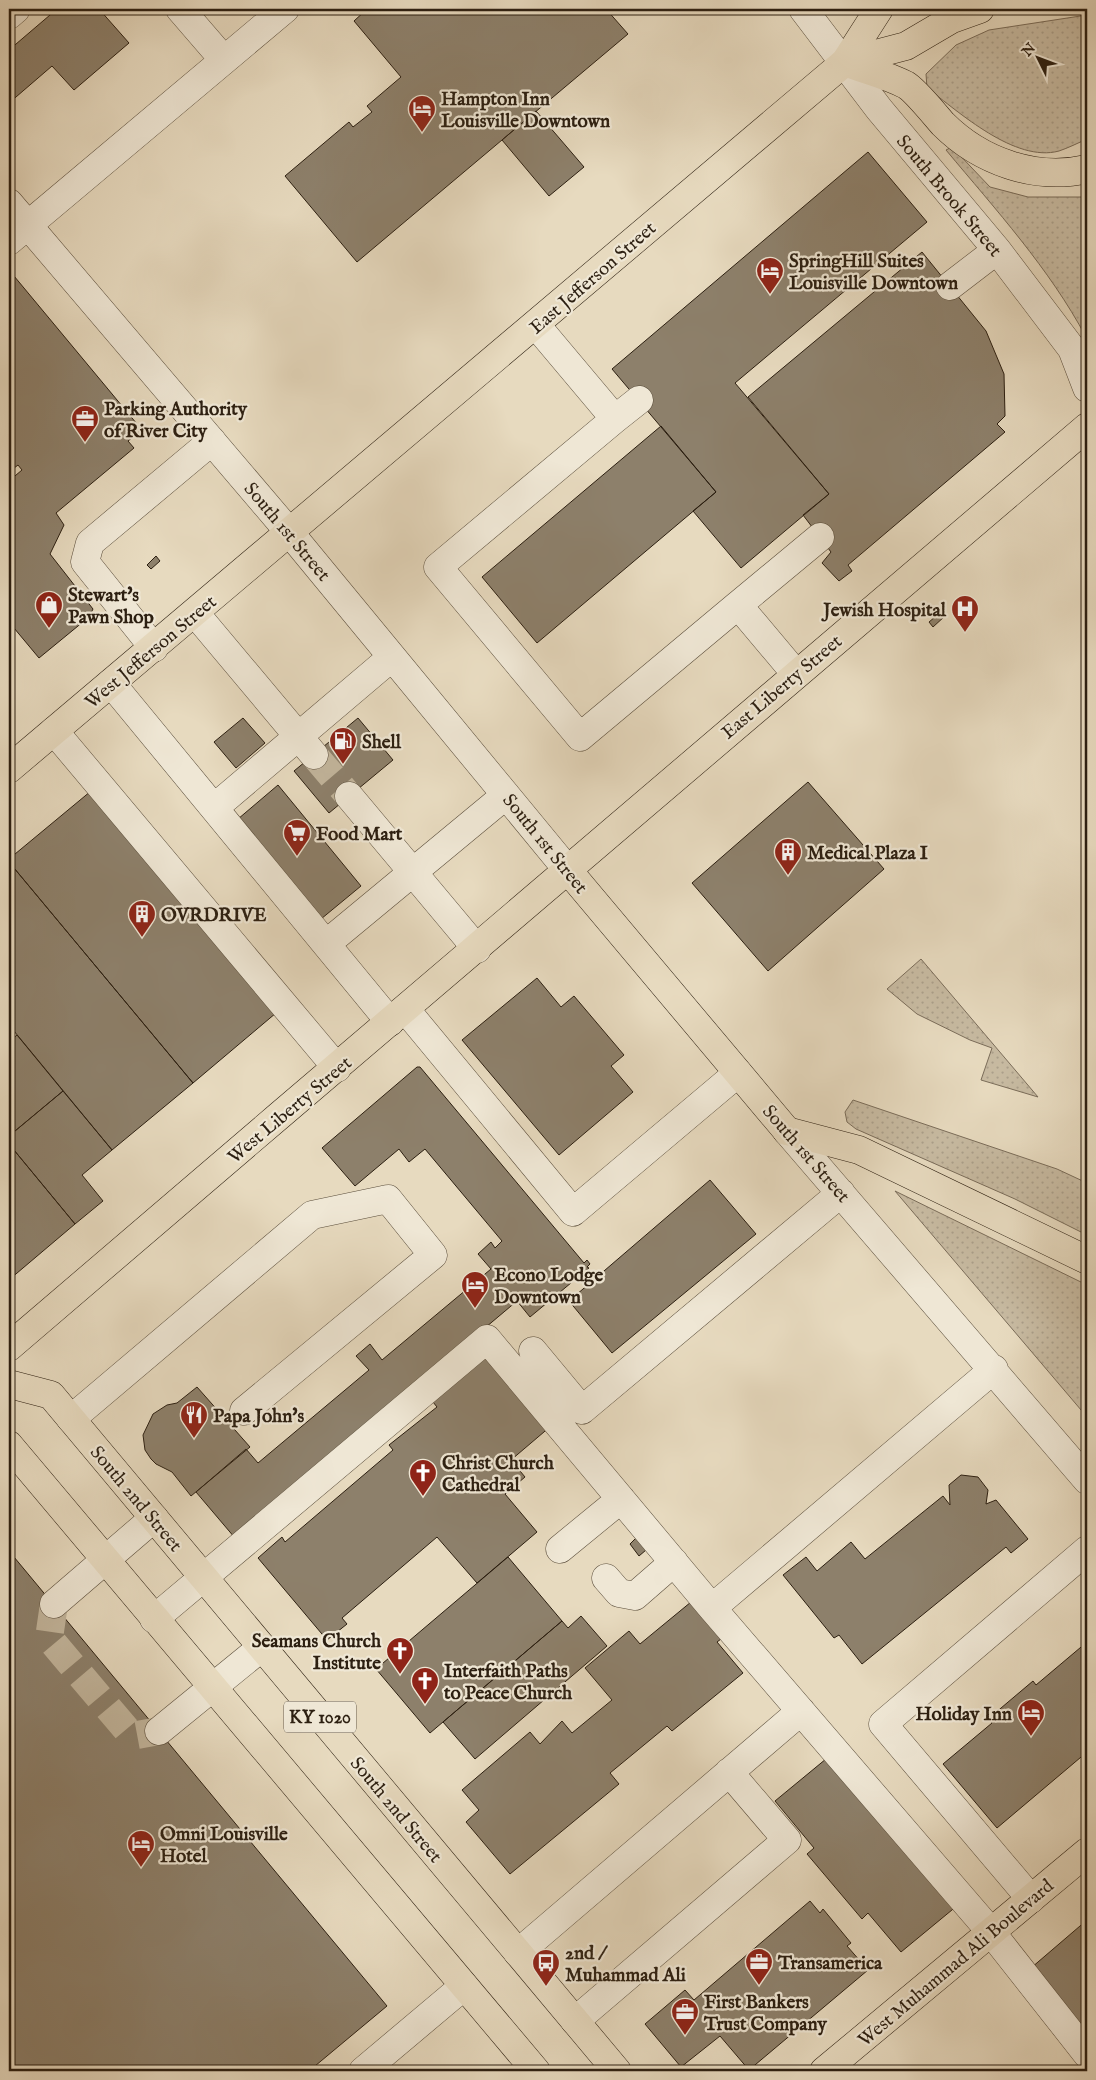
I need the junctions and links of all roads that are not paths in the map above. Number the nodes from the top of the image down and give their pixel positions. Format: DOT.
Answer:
graph roads {
  1 [pos="16,9"];
  2 [pos="180,9"];
  3 [pos="285,9"];
  4 [pos="803,9"];
  5 [pos="879,9"];
  6 [pos="980,9"];
  7 [pos="9,15"];
  8 [pos="224,60"];
  9 [pos="845,62"];
  10 [pos="1087,169"];
  11 [pos="9,203"];
  12 [pos="18,234"];
  13 [pos="997,250"];
  14 [pos="950,286"];
  15 [pos="536,325"];
  16 [pos="1087,388"];
  17 [pos="639,400"];
  18 [pos="615,419"];
  19 [pos="1087,427"];
  20 [pos="212,441"];
  21 [pos="290,533"];
  22 [pos="820,537"];
  23 [pos="738,605"];
  24 [pos="195,613"];
  25 [pos="154,648"];
  26 [pos="392,657"];
  27 [pos="796,674"];
  28 [pos="111,683"];
  29 [pos="54,731"];
  30 [pos="306,746"];
  31 [pos="9,769"];
  32 [pos="506,795"];
  33 [pos="349,796"];
  34 [pos="214,808"];
  35 [pos="566,868"];
  36 [pos="413,872"];
  37 [pos="326,944"];
  38 [pos="477,949"];
  39 [pos="398,1016"];
  40 [pos="337,1068"];
  41 [pos="738,1073"];
  42 [pos="787,1131"];
  43 [pos="841,1193"];
  44 [pos="1087,1260"];
  45 [pos="9,1347"];
  46 [pos="533,1351"];
  47 [pos="994,1369"];
  48 [pos="9,1384"];
  49 [pos="244,1412"];
  50 [pos="71,1419"];
  51 [pos="9,1444"];
  52 [pos="1087,1480"];
  53 [pos="620,1499"];
  54 [pos="154,1518"];
  55 [pos="560,1549"];
  56 [pos="1087,1550"];
  57 [pos="106,1559"];
  58 [pos="674,1562"];
  59 [pos="204,1578"];
  60 [pos="606,1578"];
  61 [pos="54,1604"];
  62 [pos="712,1608"];
  63 [pos="154,1619"];
  64 [pos="262,1647"];
  65 [pos="212,1688"];
  66 [pos="801,1710"];
  67 [pos="158,1731"];
  68 [pos="729,1772"];
  69 [pos="1087,1852"];
  70 [pos="1031,1899"];
  71 [pos="992,1932"];
  72 [pos="518,1953"];
  73 [pos="464,1986"];
  74 [pos="575,2021"];
  75 [pos="1087,2054"];
  76 [pos="363,2071"];
  77 [pos="536,2071"];
  78 [pos="617,2071"];
  79 [pos="824,2071"];
  1 -- 7 [label="street"];
  2 -- 8 [label="street"];
  3 -- 8 [label="street"];
  4 -- 9 [label="street, South Brook Street"];
  5 -- 9 [label="main road, East Jefferson Street"];
  6 -- 9 [label="main road"];
  8 -- 12 [label="street"];
  9 -- 10 [label="main road"];
  9 -- 13 [label="street, South Brook Street"];
  9 -- 15 [label="main road, East Jefferson Street"];
  11 -- 12 [label="street, South 1st Street"];
  12 -- 20 [label="street, South 1st Street"];
  13 -- 14 [label="street"];
  13 -- 16 [label="street, South Brook Street"];
  15 -- 18 [label="street"];
  15 -- 21 [label="main road, East Jefferson Street"];
  17 -- 18 [label="street"];
  18 -- 23 [label="street"];
  19 -- 27 [label="main road, East Liberty Street"];
  20 -- 21 [label="street, South 1st Street"];
  20 -- 25 [label="street"];
  21 -- 24 [label="main road, West Jefferson Street"];
  21 -- 26 [label="street, South 1st Street"];
  22 -- 23 [label="street"];
  23 -- 27 [label="street"];
  24 -- 25 [label="main road, West Jefferson Street"];
  24 -- 30 [label="street"];
  25 -- 28 [label="main road, West Jefferson Street"];
  26 -- 30 [label="street"];
  26 -- 32 [label="street, South 1st Street"];
  27 -- 35 [label="main road, East Liberty Street"];
  28 -- 29 [label="main road, West Jefferson Street"];
  28 -- 34 [label="street"];
  29 -- 31 [label="main road, West Jefferson Street"];
  29 -- 40 [label="street"];
  30 -- 34 [label="street"];
  32 -- 35 [label="street, South 1st Street"];
  32 -- 36 [label="street"];
  33 -- 36 [label="street"];
  34 -- 37 [label="street"];
  35 -- 38 [label="main road, West Liberty Street"];
  35 -- 41 [label="main road, South 1st Street"];
  36 -- 37 [label="street"];
  36 -- 38 [label="street"];
  37 -- 39 [label="street"];
  38 -- 39 [label="main road, West Liberty Street"];
  39 -- 40 [label="main road, West Liberty Street"];
  39 -- 41 [label="street"];
  40 -- 45 [label="main road, West Liberty Street"];
  41 -- 42 [label="main road, South 1st Street"];
  42 -- 43 [label="street, South 1st Street"];
  42 -- 44 [label="main road"];
  43 -- 46 [label="street"];
  43 -- 47 [label="street, South 1st Street"];
  47 -- 52 [label="street, South 1st Street"];
  47 -- 62 [label="street"];
  48 -- 50 [label="main road, South 2nd Street / KY 1020"];
  49 -- 50 [label="street"];
  50 -- 54 [label="main road, South 2nd Street / KY 1020"];
  51 -- 57 [label="main road, KY 1020"];
  53 -- 55 [label="street"];
  53 -- 58 [label="street"];
  53 -- 59 [label="street"];
  54 -- 57 [label="street"];
  54 -- 59 [label="main road, South 2nd Street / KY 1020"];
  56 -- 70 [label="street"];
  57 -- 61 [label="street"];
  57 -- 63 [label="main road, KY 1020"];
  58 -- 60 [label="street"];
  58 -- 62 [label="street"];
  59 -- 63 [label="street"];
  59 -- 64 [label="main road, South 2nd Street / KY 1020"];
  62 -- 66 [label="street"];
  63 -- 65 [label="main road, KY 1020"];
  64 -- 65 [label="street"];
  64 -- 72 [label="main road, South 2nd Street / KY 1020"];
  65 -- 67 [label="street"];
  65 -- 73 [label="main road, KY 1020"];
  66 -- 68 [label="street"];
  66 -- 71 [label="street"];
  68 -- 72 [label="street"];
  68 -- 74 [label="street"];
  69 -- 70 [label="main road, West Muhammad Ali Boulevard"];
  70 -- 71 [label="main road, West Muhammad Ali Boulevard"];
  71 -- 75 [label="street"];
  71 -- 79 [label="main road, West Muhammad Ali Boulevard"];
  72 -- 74 [label="main road, South 2nd Street / KY 1020"];
  73 -- 76 [label="street"];
  73 -- 77 [label="main road, KY 1020"];
  74 -- 78 [label="main road, South 2nd Street / KY 1020"];
}
